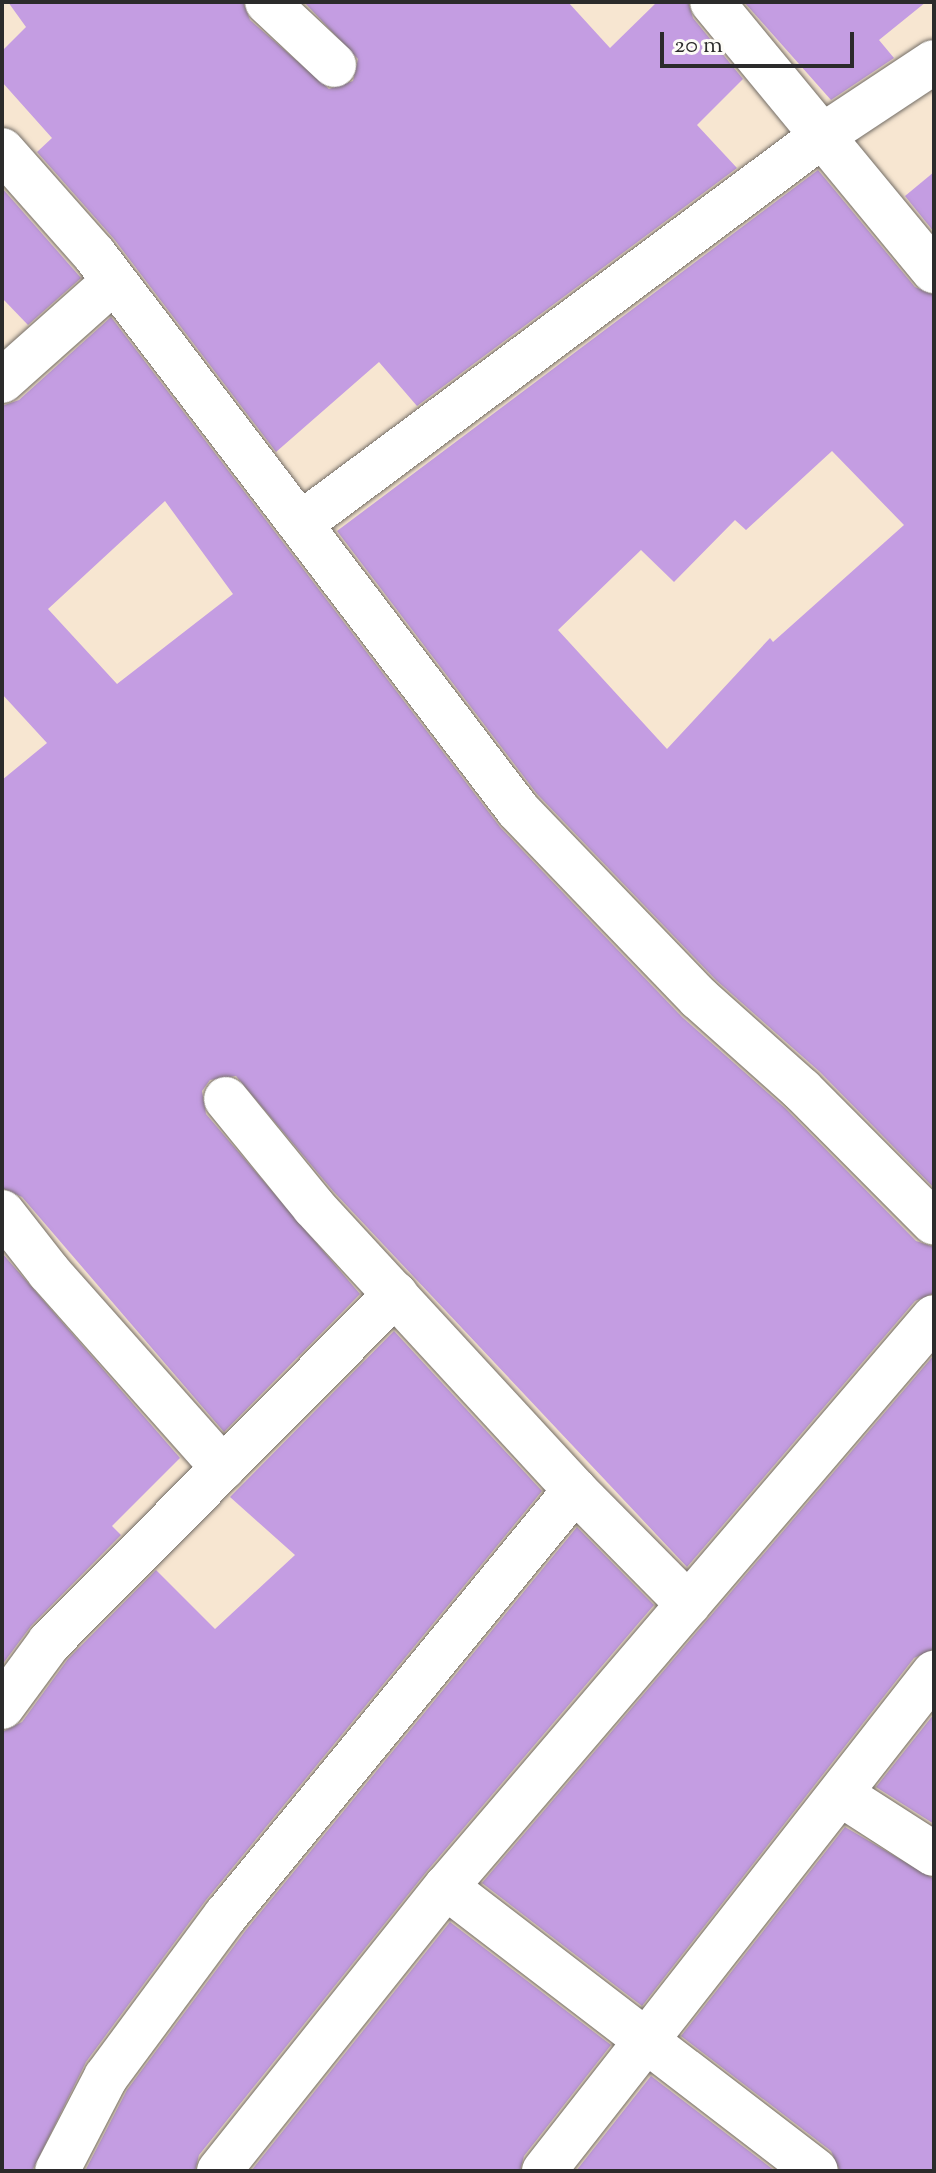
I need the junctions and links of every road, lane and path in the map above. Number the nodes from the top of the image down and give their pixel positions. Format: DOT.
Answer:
graph roads {
  1 [pos="267,2"];
  2 [pos="712,2"];
  3 [pos="934,62"];
  4 [pos="334,65"];
  5 [pos="822,136"];
  6 [pos="2,150"];
  7 [pos="934,271"];
  8 [pos="112,283"];
  9 [pos="2,381"];
  10 [pos="303,522"];
  11 [pos="226,1099"];
  12 [pos="2,1212"];
  13 [pos="934,1223"];
  14 [pos="396,1294"];
  15 [pos="934,1317"];
  16 [pos="223,1468"];
  17 [pos="575,1490"];
  18 [pos="688,1604"];
  19 [pos="934,1673"];
  20 [pos="2,1707"];
  21 [pos="842,1795"];
  22 [pos="934,1854"];
  23 [pos="446,1887"];
  24 [pos="649,2042"];
  25 [pos="57,2171"];
  26 [pos="219,2171"];
  27 [pos="544,2171"];
  28 [pos="816,2171"];
  1 -- 4 [label="street"];
  2 -- 5 [label="street"];
  3 -- 5 [label="street"];
  5 -- 7 [label="street"];
  5 -- 10 [label="street"];
  6 -- 8 [label="street"];
  8 -- 9 [label="street"];
  8 -- 10 [label="street"];
  10 -- 13 [label="street"];
  11 -- 14 [label="street"];
  12 -- 16 [label="street"];
  14 -- 16 [label="street"];
  14 -- 17 [label="street"];
  15 -- 18 [label="street"];
  16 -- 20 [label="street"];
  17 -- 18 [label="street"];
  17 -- 25 [label="street"];
  18 -- 23 [label="street"];
  19 -- 21 [label="street"];
  21 -- 22 [label="street"];
  21 -- 24 [label="street"];
  23 -- 24 [label="street"];
  23 -- 26 [label="street"];
  24 -- 27 [label="street"];
  24 -- 28 [label="street"];
}
